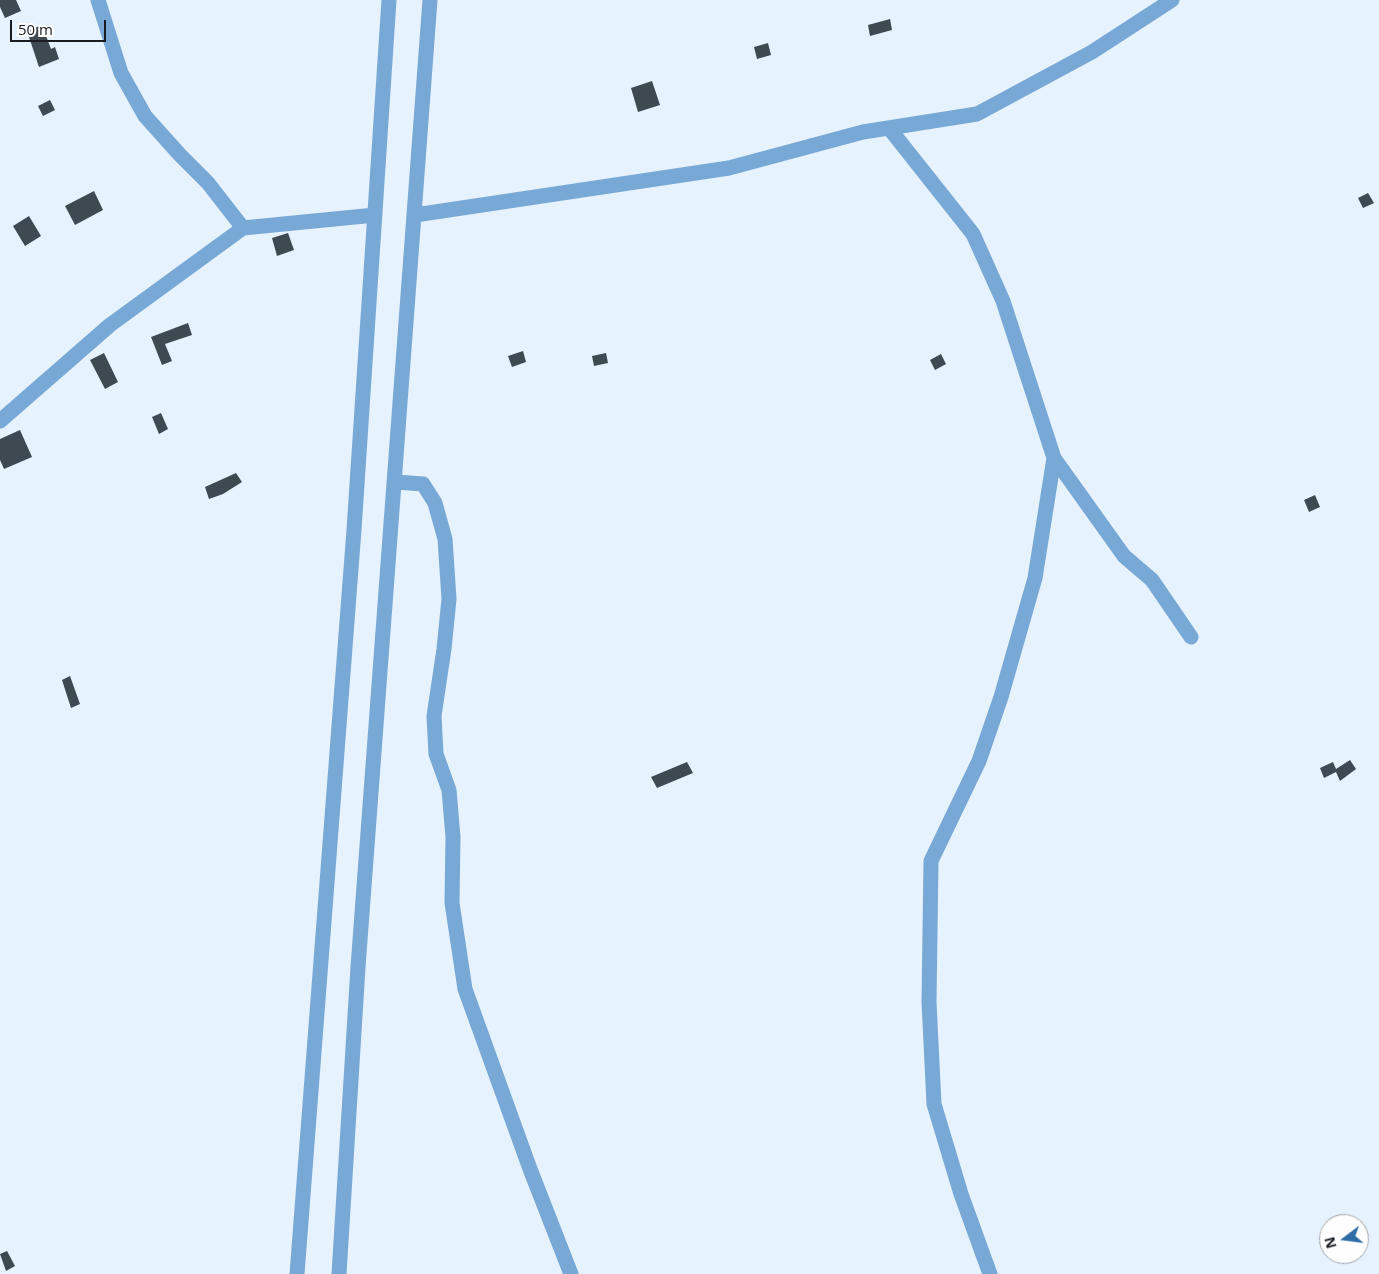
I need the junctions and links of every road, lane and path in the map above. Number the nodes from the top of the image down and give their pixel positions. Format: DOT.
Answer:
graph roads {
  1 [pos="98,0"];
  2 [pos="389,0"];
  3 [pos="430,0"];
  4 [pos="1172,0"];
  5 [pos="889,128"];
  6 [pos="375,215"];
  7 [pos="415,215"];
  8 [pos="243,228"];
  9 [pos="0,421"];
  10 [pos="1054,458"];
  11 [pos="396,482"];
  12 [pos="1191,637"];
  13 [pos="297,1274"];
  14 [pos="339,1274"];
  15 [pos="571,1274"];
  16 [pos="990,1274"];
  1 -- 8 [label="street"];
  2 -- 6 [label="street"];
  3 -- 7 [label="street"];
  4 -- 5 [label="street"];
  5 -- 7 [label="street"];
  5 -- 10 [label="street"];
  6 -- 8 [label="street"];
  6 -- 13 [label="street"];
  7 -- 11 [label="street"];
  8 -- 9 [label="street"];
  10 -- 12 [label="street"];
  10 -- 16 [label="street"];
  11 -- 14 [label="street"];
  11 -- 15 [label="street"];
}
